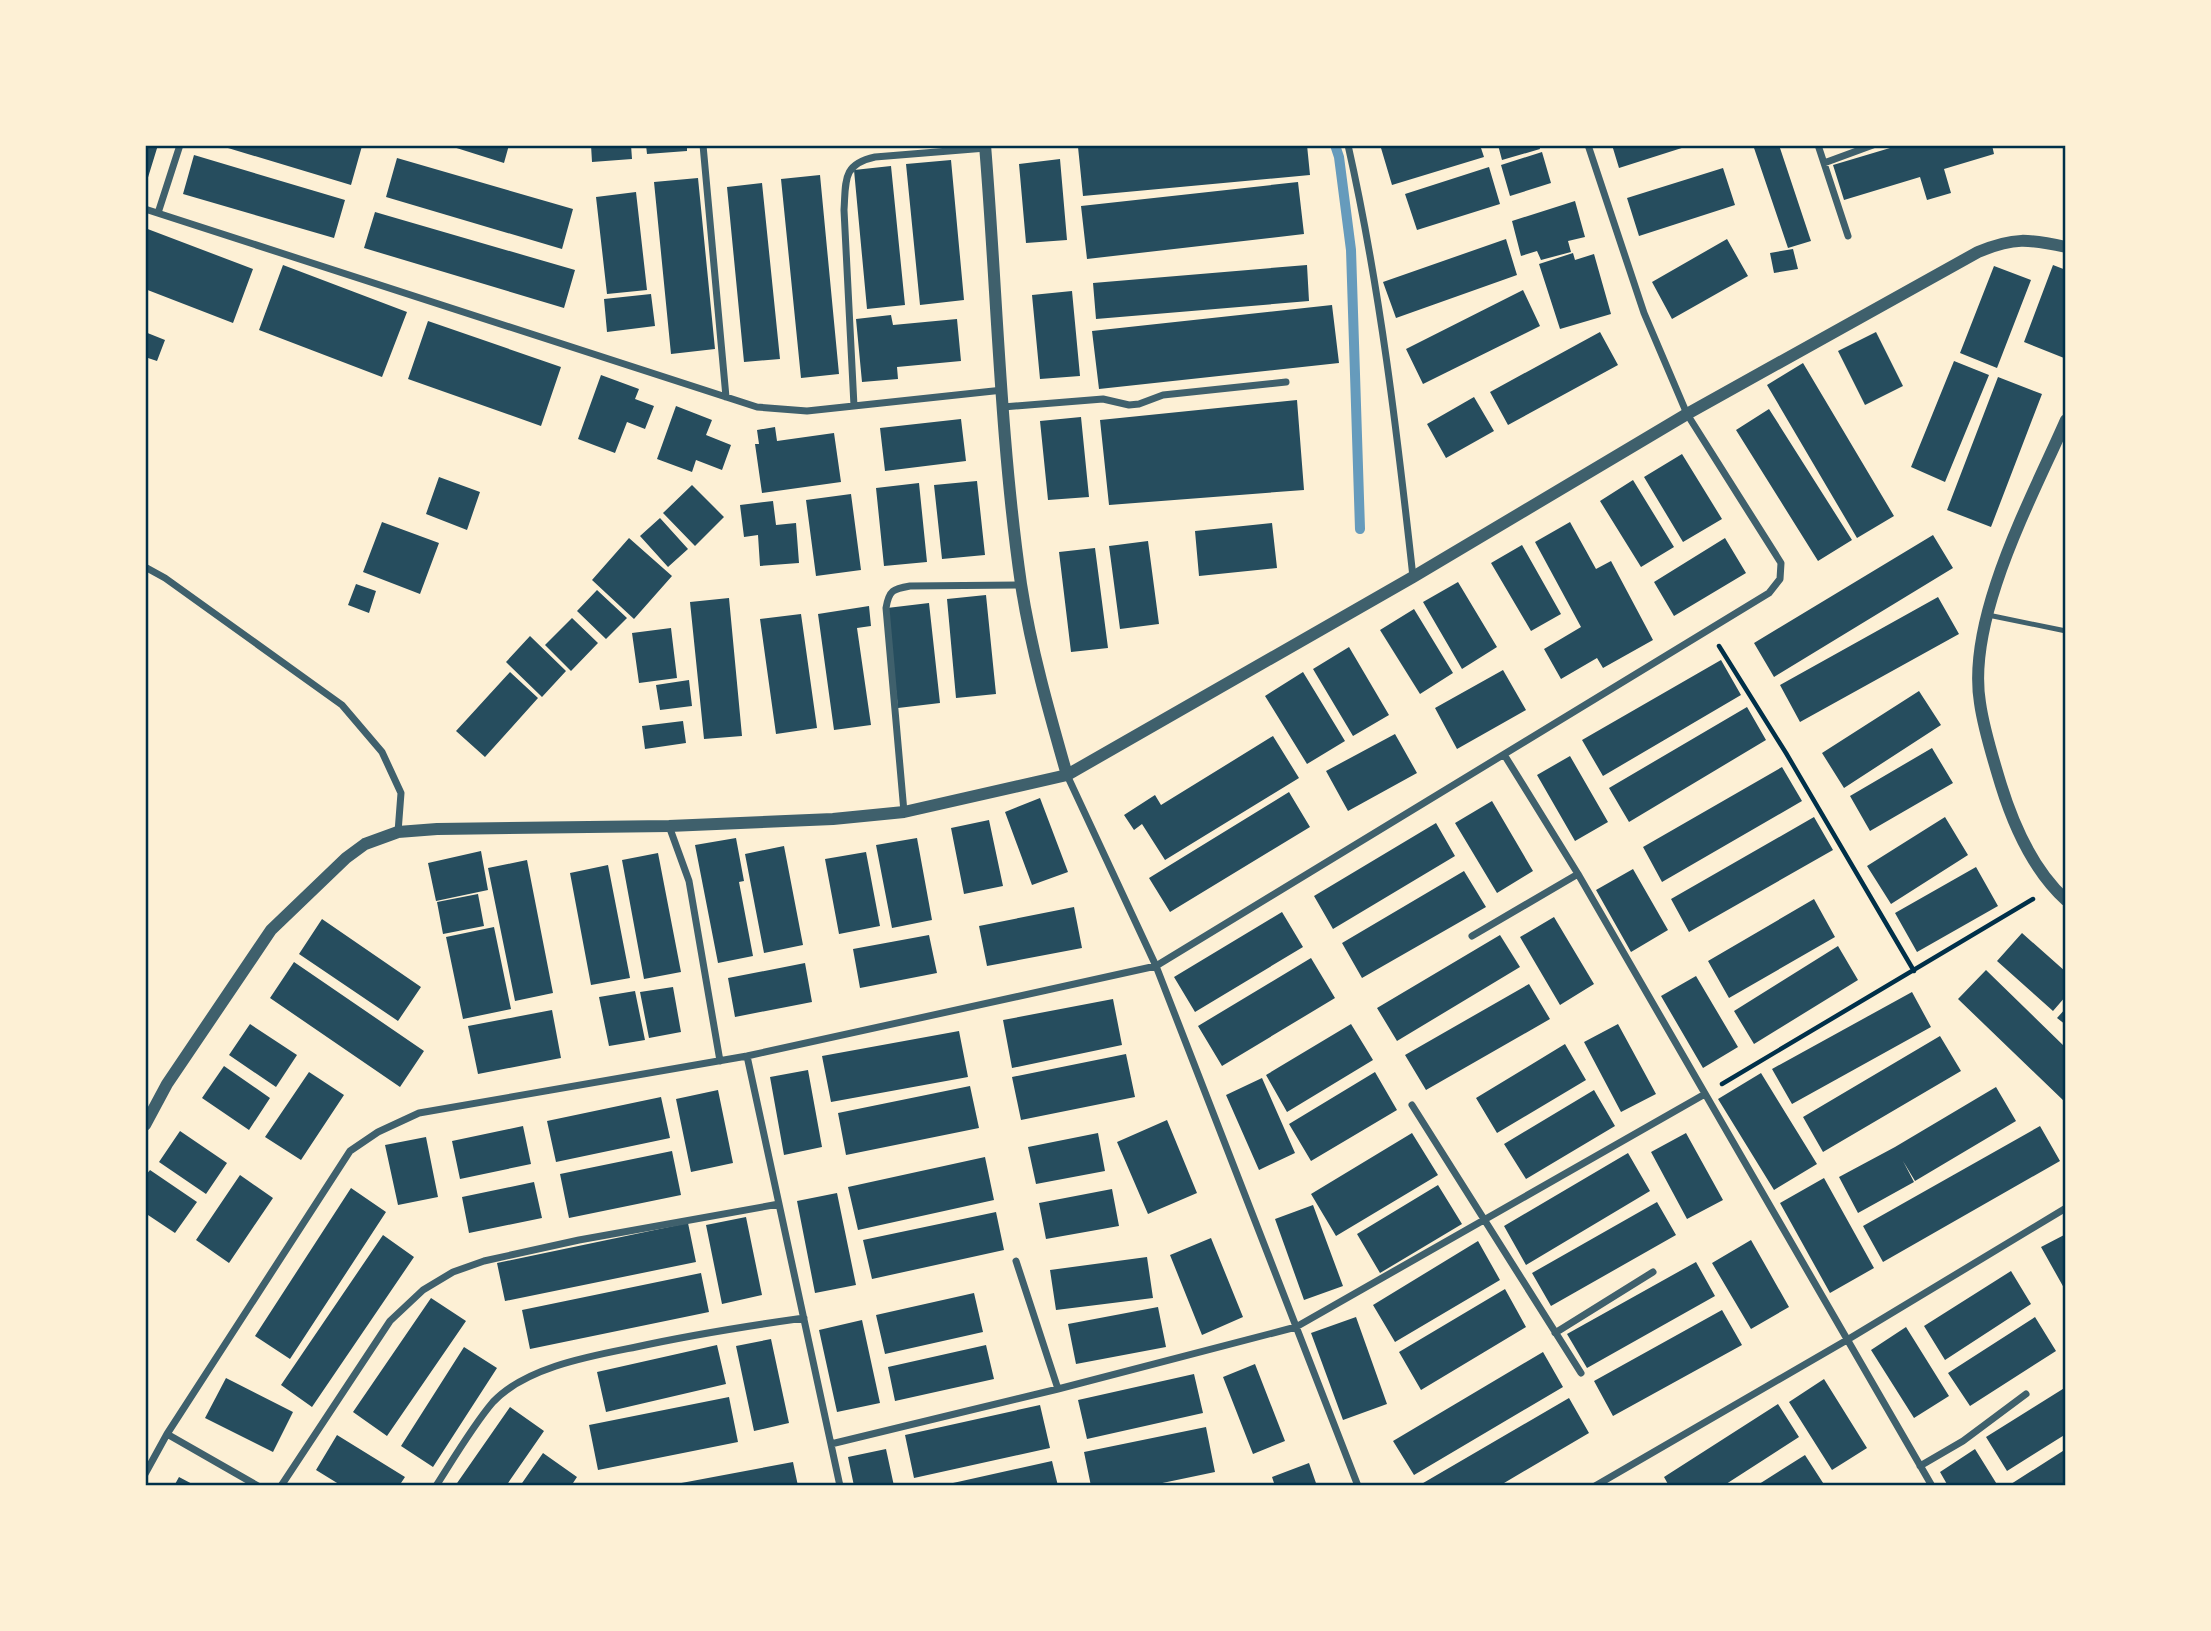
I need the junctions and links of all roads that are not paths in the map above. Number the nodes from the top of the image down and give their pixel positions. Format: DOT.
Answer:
graph roads {
  1 [pos="180,145"];
  2 [pos="703,145"];
  3 [pos="1348,145"];
  4 [pos="1588,145"];
  5 [pos="1818,145"];
  6 [pos="1873,145"];
  7 [pos="986,147"];
  8 [pos="1824,163"];
  9 [pos="145,209"];
  10 [pos="158,213"];
  11 [pos="1847,236"];
  12 [pos="2066,247"];
  13 [pos="1286,382"];
  14 [pos="1003,390"];
  15 [pos="726,397"];
  16 [pos="854,406"];
  17 [pos="1003,407"];
  18 [pos="1687,414"];
  19 [pos="2066,420"];
  20 [pos="145,567"];
  21 [pos="1413,577"];
  22 [pos="1021,585"];
  23 [pos="1988,615"];
  24 [pos="2066,631"];
  25 [pos="1504,756"];
  26 [pos="1067,775"];
  27 [pos="904,812"];
  28 [pos="669,826"];
  29 [pos="398,832"];
  30 [pos="1578,874"];
  31 [pos="2066,900"];
  32 [pos="1472,936"];
  33 [pos="1156,967"];
  34 [pos="747,1056"];
  35 [pos="720,1061"];
  36 [pos="1705,1094"];
  37 [pos="1412,1105"];
  38 [pos="145,1125"];
  39 [pos="779,1204"];
  40 [pos="2066,1208"];
  41 [pos="1483,1220"];
  42 [pos="1016,1261"];
  43 [pos="1653,1272"];
  44 [pos="804,1318"];
  45 [pos="1296,1327"];
  46 [pos="1555,1333"];
  47 [pos="1847,1340"];
  48 [pos="1581,1373"];
  49 [pos="1058,1389"];
  50 [pos="2026,1394"];
  51 [pos="167,1434"];
  52 [pos="831,1444"];
  53 [pos="1920,1466"];
  54 [pos="145,1474"];
  55 [pos="258,1486"];
  56 [pos="281,1486"];
  57 [pos="436,1486"];
  58 [pos="840,1486"];
  59 [pos="1358,1486"];
  60 [pos="1595,1486"];
  61 [pos="1932,1486"];
  1 -- 10 [label="street"];
  2 -- 15 [label="street"];
  3 -- 21 [label="street"];
  4 -- 18 [label="street"];
  5 -- 8 [label="street"];
  6 -- 8 [label="street"];
  7 -- 14 [label="street"];
  7 -- 16 [label="street"];
  8 -- 11 [label="street"];
  9 -- 10 [label="street"];
  10 -- 15 [label="street"];
  12 -- 18 [label="street"];
  13 -- 17 [label="street"];
  14 -- 16 [label="street"];
  14 -- 17 [label="street"];
  15 -- 16 [label="street"];
  17 -- 22 [label="street"];
  18 -- 21 [label="street"];
  18 -- 25 [label="street"];
  19 -- 23 [label="street"];
  20 -- 29 [label="street"];
  21 -- 26 [label="street"];
  22 -- 26 [label="street"];
  22 -- 27 [label="street"];
  23 -- 24 [label="lane"];
  23 -- 31 [label="street"];
  25 -- 30 [label="street"];
  25 -- 33 [label="street"];
  26 -- 27 [label="street"];
  26 -- 33 [label="street"];
  27 -- 28 [label="street"];
  28 -- 29 [label="street"];
  28 -- 35 [label="street"];
  29 -- 38 [label="street"];
  30 -- 32 [label="street"];
  30 -- 36 [label="street"];
  33 -- 34 [label="street"];
  33 -- 45 [label="street"];
  34 -- 35 [label="street"];
  34 -- 39 [label="street"];
  35 -- 51 [label="street"];
  36 -- 41 [label="street"];
  36 -- 47 [label="street"];
  37 -- 41 [label="street"];
  39 -- 44 [label="street"];
  39 -- 56 [label="street"];
  40 -- 47 [label="street"];
  41 -- 45 [label="street"];
  41 -- 46 [label="street"];
  42 -- 49 [label="street"];
  43 -- 46 [label="street"];
  44 -- 52 [label="street"];
  44 -- 57 [label="street"];
  45 -- 49 [label="street"];
  45 -- 59 [label="street"];
  46 -- 48 [label="street"];
  47 -- 53 [label="street"];
  47 -- 60 [label="street"];
  49 -- 52 [label="street"];
  50 -- 53 [label="street"];
  51 -- 54 [label="street"];
  51 -- 55 [label="street"];
  52 -- 58 [label="street"];
  53 -- 61 [label="street"];
}
